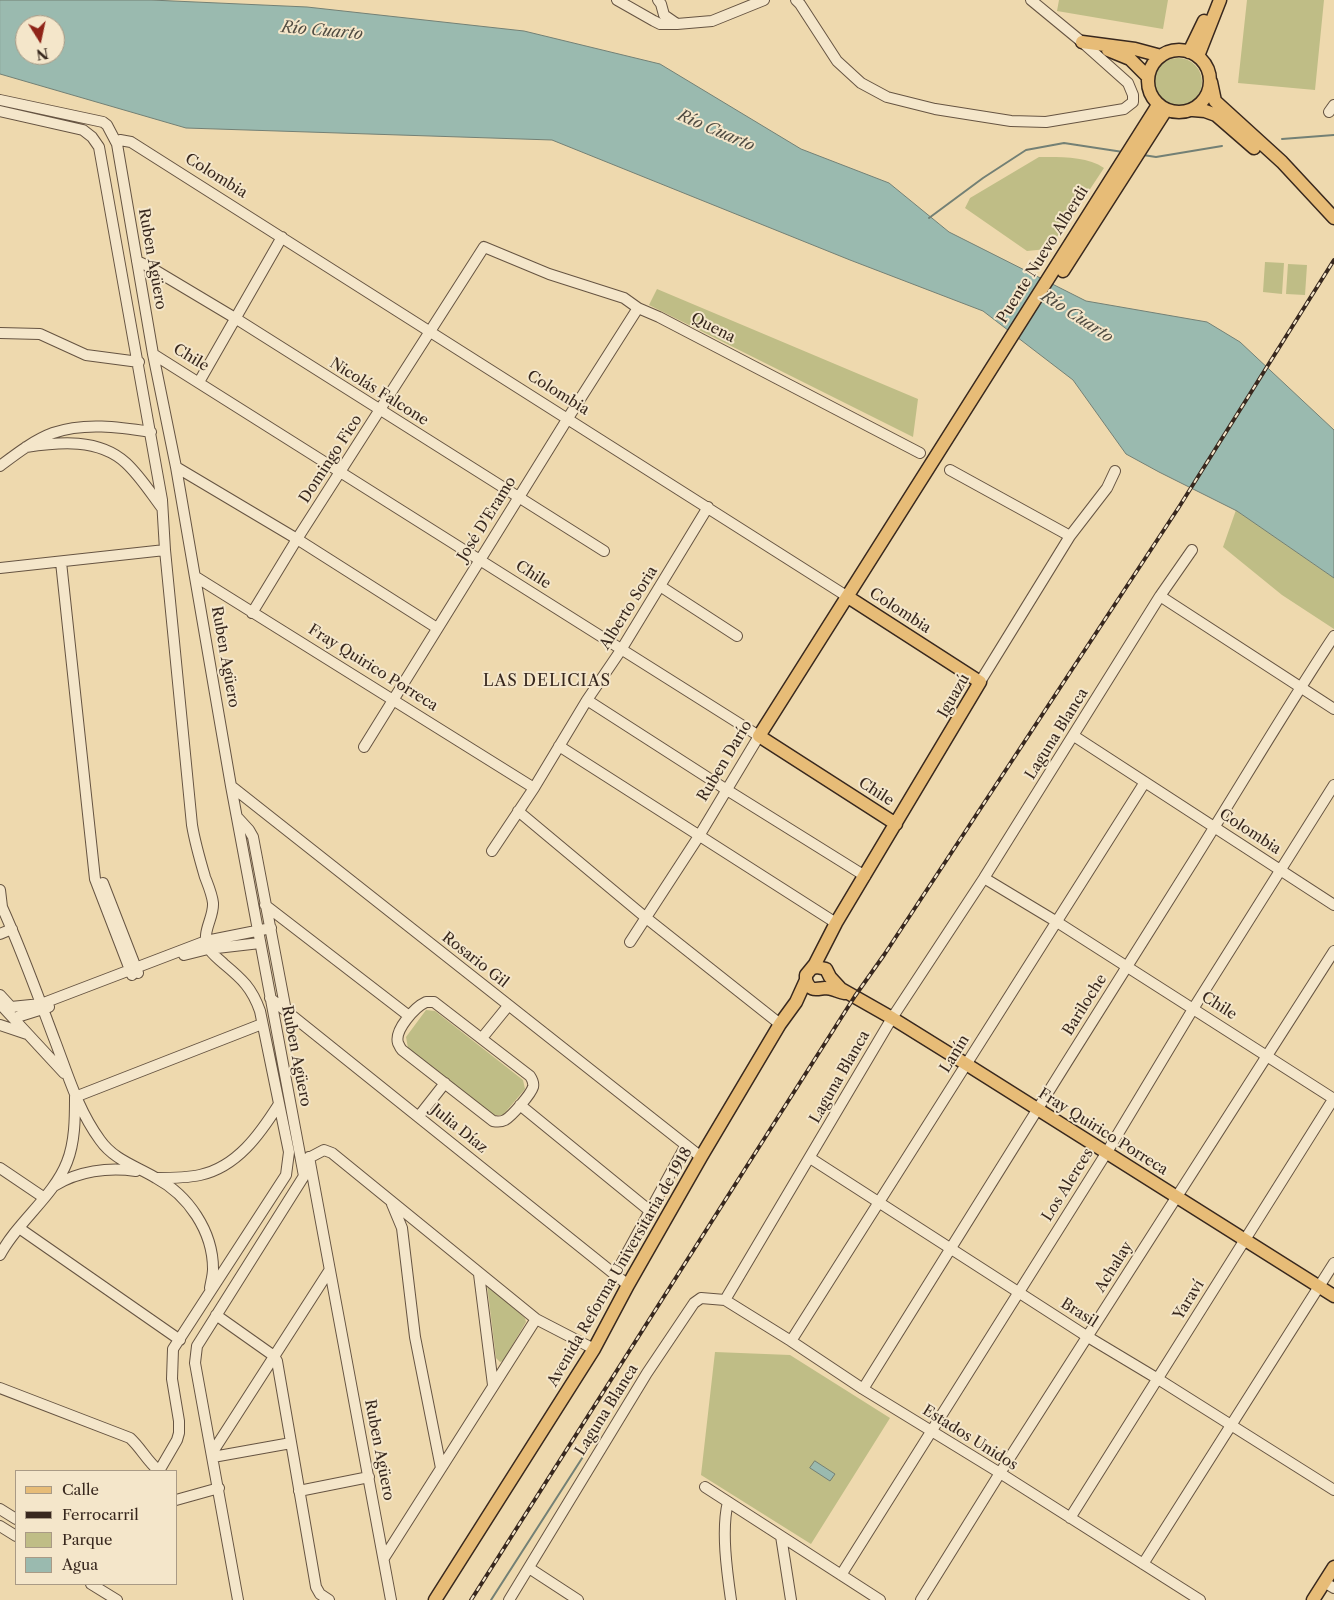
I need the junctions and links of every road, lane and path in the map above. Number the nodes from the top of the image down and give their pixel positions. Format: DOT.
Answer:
graph roads {
  1 [pos="617,0"];
  2 [pos="658,0"];
  3 [pos="764,0"];
  4 [pos="1031,0"];
  5 [pos="1212,0"];
  6 [pos="1220,0"];
  7 [pos="799,1"];
  8 [pos="677,24"];
  9 [pos="1082,42"];
  10 [pos="1194,54"];
  11 [pos="1161,56"];
  12 [pos="1148,77"];
  13 [pos="1210,80"];
  14 [pos="0,100"];
  15 [pos="1162,107"];
  16 [pos="1192,110"];
  17 [pos="0,111"];
  18 [pos="117,144"];
  19 [pos="1334,218"];
  20 [pos="1334,227"];
  21 [pos="282,237"];
  22 [pos="484,247"];
  23 [pos="136,261"];
  24 [pos="638,308"];
  25 [pos="235,318"];
  26 [pos="430,330"];
  27 [pos="0,333"];
  28 [pos="153,354"];
  29 [pos="138,362"];
  30 [pos="199,382"];
  31 [pos="380,411"];
  32 [pos="568,418"];
  33 [pos="960,426"];
  34 [pos="151,432"];
  35 [pos="26,447"];
  36 [pos="920,453"];
  37 [pos="0,466"];
  38 [pos="176,467"];
  39 [pos="950,470"];
  40 [pos="1115,471"];
  41 [pos="341,472"];
  42 [pos="518,497"];
  43 [pos="708,507"];
  44 [pos="162,508"];
  45 [pos="1070,536"];
  46 [pos="297,539"];
  47 [pos="165,550"];
  48 [pos="1192,550"];
  49 [pos="604,551"];
  50 [pos="480,560"];
  51 [pos="64,562"];
  52 [pos="0,568"];
  53 [pos="196,577"];
  54 [pos="660,586"];
  55 [pos="1160,596"];
  56 [pos="848,597"];
  57 [pos="252,612"];
  58 [pos="437,628"];
  59 [pos="737,636"];
  60 [pos="1334,636"];
  61 [pos="621,650"];
  62 [pos="980,682"];
  63 [pos="1300,688"];
  64 [pos="393,699"];
  65 [pos="587,700"];
  66 [pos="1334,709"];
  67 [pos="759,736"];
  68 [pos="1074,736"];
  69 [pos="364,746"];
  70 [pos="559,746"];
  71 [pos="1145,782"];
  72 [pos="1334,785"];
  73 [pos="232,786"];
  74 [pos="534,788"];
  75 [pos="727,790"];
  76 [pos="518,811"];
  77 [pos="237,817"];
  78 [pos="896,824"];
  79 [pos="1215,828"];
  80 [pos="698,836"];
  81 [pos="492,851"];
  82 [pos="1281,871"];
  83 [pos="865,876"];
  84 [pos="984,878"];
  85 [pos="0,890"];
  86 [pos="251,893"];
  87 [pos="1334,905"];
  88 [pos="267,906"];
  89 [pos="645,917"];
  90 [pos="1057,922"];
  91 [pos="836,923"];
  92 [pos="271,928"];
  93 [pos="12,929"];
  94 [pos="258,930"];
  95 [pos="0,934"];
  96 [pos="630,942"];
  97 [pos="260,943"];
  98 [pos="207,945"];
  99 [pos="1334,951"];
  100 [pos="1127,967"];
  101 [pos="134,971"];
  102 [pos="822,978"];
  103 [pos="0,995"];
  104 [pos="270,998"];
  105 [pos="796,1002"];
  106 [pos="508,1006"];
  107 [pos="5,1007"];
  108 [pos="42,1007"];
  109 [pos="1193,1009"];
  110 [pos="286,1011"];
  111 [pos="409,1016"];
  112 [pos="17,1018"];
  113 [pos="892,1018"];
  114 [pos="262,1024"];
  115 [pos="780,1024"];
  116 [pos="0,1025"];
  117 [pos="29,1035"];
  118 [pos="40,1038"];
  119 [pos="482,1038"];
  120 [pos="1266,1055"];
  121 [pos="63,1063"];
  122 [pos="966,1064"];
  123 [pos="68,1077"];
  124 [pos="445,1084"];
  125 [pos="75,1097"];
  126 [pos="1334,1098"];
  127 [pos="279,1104"];
  128 [pos="520,1105"];
  129 [pos="1037,1109"];
  130 [pos="418,1116"];
  131 [pos="686,1145"];
  132 [pos="1107,1152"];
  133 [pos="702,1157"];
  134 [pos="810,1158"];
  135 [pos="305,1160"];
  136 [pos="0,1168"];
  137 [pos="147,1173"];
  138 [pos="157,1178"];
  139 [pos="51,1188"];
  140 [pos="43,1198"];
  141 [pos="1176,1198"];
  142 [pos="879,1202"];
  143 [pos="392,1203"];
  144 [pos="650,1211"];
  145 [pos="19,1228"];
  146 [pos="1245,1240"];
  147 [pos="951,1248"];
  148 [pos="0,1255"];
  149 [pos="1334,1263"];
  150 [pos="329,1271"];
  151 [pos="479,1274"];
  152 [pos="615,1275"];
  153 [pos="628,1285"];
  154 [pos="1319,1286"];
  155 [pos="1018,1292"];
  156 [pos="209,1294"];
  157 [pos="1334,1296"];
  158 [pos="725,1300"];
  159 [pos="216,1315"];
  160 [pos="536,1320"];
  161 [pos="1088,1336"];
  162 [pos="180,1340"];
  163 [pos="791,1341"];
  164 [pos="594,1349"];
  165 [pos="274,1356"];
  166 [pos="1158,1379"];
  167 [pos="493,1385"];
  168 [pos="0,1388"];
  169 [pos="863,1389"];
  170 [pos="1231,1425"];
  171 [pos="931,1431"];
  172 [pos="291,1443"];
  173 [pos="213,1455"];
  174 [pos="441,1468"];
  175 [pos="158,1470"];
  176 [pos="160,1470"];
  177 [pos="1000,1473"];
  178 [pos="369,1477"];
  179 [pos="706,1487"];
  180 [pos="219,1488"];
  181 [pos="1334,1490"];
  182 [pos="299,1491"];
  183 [pos="178,1499"];
  184 [pos="728,1502"];
  185 [pos="0,1509"];
  186 [pos="15,1518"];
  187 [pos="1070,1518"];
  188 [pos="0,1526"];
  189 [pos="15,1535"];
  190 [pos="781,1536"];
  191 [pos="384,1558"];
  192 [pos="1143,1564"];
  193 [pos="1334,1567"];
  194 [pos="529,1568"];
  195 [pos="841,1575"];
  196 [pos="93,1585"];
  197 [pos="1329,1585"];
  198 [pos="117,1600"];
  199 [pos="238,1600"];
  200 [pos="327,1600"];
  201 [pos="391,1600"];
  202 [pos="435,1600"];
  203 [pos="509,1600"];
  204 [pos="578,1600"];
  205 [pos="730,1600"];
  206 [pos="791,1600"];
  207 [pos="880,1600"];
  208 [pos="921,1600"];
  209 [pos="1200,1600"];
  210 [pos="1313,1600"];
  1 -- 8 [label="street"];
  2 -- 8 [label="street"];
  3 -- 8 [label="street"];
  4 -- 9 [label="street"];
  5 -- 10 [label="main road"];
  6 -- 10 [label="main road"];
  7 -- 9 [label="street"];
  9 -- 11 [label="main road"];
  9 -- 12 [label="main road"];
  10 -- 11 [label="main road"];
  10 -- 13 [label="main road"];
  11 -- 12 [label="main road"];
  12 -- 15 [label="main road"];
  13 -- 16 [label="main road"];
  13 -- 19 [label="main road"];
  14 -- 18 [label="street"];
  15 -- 16 [label="main road"];
  15 -- 33 [label="main road, Puente Nuevo Alberdi"];
  16 -- 20 [label="main road"];
  17 -- 29 [label="street"];
  18 -- 21 [label="street, Colombia"];
  18 -- 23 [label="street, Ruben Agüero"];
  21 -- 25 [label="street"];
  21 -- 26 [label="street, Colombia"];
  22 -- 24 [label="street, Quena"];
  22 -- 26 [label="street, Domingo Fico"];
  23 -- 25 [label="street, Nicolás Falcone"];
  23 -- 28 [label="street, Ruben Agüero"];
  24 -- 32 [label="street, José D'Eramo"];
  24 -- 36 [label="street, Quena"];
  25 -- 30 [label="street"];
  25 -- 31 [label="street, Nicolás Falcone"];
  26 -- 31 [label="street, Domingo Fico"];
  26 -- 32 [label="street, Colombia"];
  27 -- 29 [label="street"];
  28 -- 30 [label="street, Chile"];
  28 -- 38 [label="street, Ruben Agüero"];
  29 -- 34 [label="street"];
  30 -- 41 [label="street, Chile"];
  31 -- 41 [label="street, Domingo Fico"];
  31 -- 42 [label="street, Nicolás Falcone"];
  32 -- 42 [label="street, José D'Eramo"];
  32 -- 43 [label="street, Colombia"];
  33 -- 56 [label="main road, Ruben Darío"];
  34 -- 35 [label="street"];
  34 -- 44 [label="street"];
  35 -- 37 [label="street"];
  35 -- 44 [label="street"];
  38 -- 46 [label="street"];
  38 -- 53 [label="street, Ruben Agüero"];
  39 -- 45 [label="street"];
  40 -- 45 [label="street, Iguazú"];
  41 -- 46 [label="street, Domingo Fico"];
  41 -- 50 [label="street, Chile"];
  42 -- 49 [label="street, Nicolás Falcone"];
  42 -- 50 [label="street, José D'Eramo"];
  43 -- 54 [label="street, Alberto Soria"];
  43 -- 56 [label="street, Colombia"];
  44 -- 47 [label="street"];
  45 -- 62 [label="street, Iguazú"];
  46 -- 57 [label="street, Domingo Fico"];
  46 -- 58 [label="street"];
  47 -- 51 [label="street"];
  47 -- 98 [label="street"];
  48 -- 55 [label="street, Laguna Blanca"];
  50 -- 58 [label="street, José D'Eramo"];
  50 -- 61 [label="street, Chile"];
  51 -- 52 [label="street"];
  51 -- 101 [label="street"];
  53 -- 57 [label="street, Fray Quirico Porreca"];
  53 -- 73 [label="street, Ruben Agüero"];
  54 -- 59 [label="street"];
  54 -- 61 [label="street, Alberto Soria"];
  55 -- 63 [label="street"];
  55 -- 68 [label="street, Laguna Blanca"];
  56 -- 62 [label="main road, Colombia"];
  56 -- 67 [label="main road, Ruben Darío"];
  57 -- 64 [label="street, Fray Quirico Porreca"];
  58 -- 64 [label="street, José D'Eramo"];
  60 -- 63 [label="street, Bariloche"];
  61 -- 65 [label="street, Alberto Soria"];
  61 -- 67 [label="street, Chile"];
  62 -- 78 [label="main road, Iguazú"];
  63 -- 66 [label="street"];
  63 -- 79 [label="street, Bariloche"];
  64 -- 69 [label="street, José D'Eramo"];
  64 -- 74 [label="street, Fray Quirico Porreca"];
  65 -- 70 [label="street, Alberto Soria"];
  65 -- 75 [label="street"];
  67 -- 75 [label="street, Ruben Darío"];
  67 -- 78 [label="main road, Chile"];
  68 -- 71 [label="street, Colombia"];
  68 -- 84 [label="street, Laguna Blanca"];
  70 -- 74 [label="street, Alberto Soria"];
  70 -- 80 [label="street"];
  71 -- 79 [label="street, Colombia"];
  71 -- 90 [label="street, Lanín"];
  72 -- 82 [label="street, Los Alerces"];
  73 -- 77 [label="street, Ruben Agüero"];
  73 -- 106 [label="street, Rosario Gil"];
  74 -- 76 [label="street, Alberto Soria"];
  75 -- 80 [label="street, Ruben Darío"];
  75 -- 83 [label="street"];
  76 -- 81 [label="street, Alberto Soria"];
  76 -- 89 [label="street"];
  77 -- 86 [label="street, Ruben Agüero"];
  77 -- 88 [label="street"];
  78 -- 83 [label="main road, Iguazú"];
  79 -- 82 [label="street, Colombia"];
  79 -- 100 [label="street, Bariloche"];
  80 -- 89 [label="street, Ruben Darío"];
  80 -- 91 [label="street"];
  82 -- 87 [label="street, Colombia"];
  82 -- 109 [label="street, Los Alerces"];
  83 -- 91 [label="main road, Iguazú"];
  84 -- 90 [label="street, Chile"];
  84 -- 113 [label="street, Laguna Blanca"];
  85 -- 93 [label="street"];
  86 -- 88 [label="street"];
  86 -- 94 [label="street, Ruben Agüero"];
  88 -- 92 [label="street"];
  88 -- 111 [label="street"];
  89 -- 96 [label="street, Ruben Darío"];
  89 -- 115 [label="street"];
  90 -- 100 [label="street, Chile"];
  90 -- 122 [label="street, Lanín"];
  91 -- 102 [label="main road, Iguazú"];
  92 -- 94 [label="street"];
  92 -- 110 [label="street"];
  93 -- 95 [label="street"];
  93 -- 108 [label="street"];
  94 -- 97 [label="street, Ruben Agüero"];
  94 -- 98 [label="street"];
  97 -- 98 [label="street"];
  97 -- 104 [label="street, Ruben Agüero"];
  98 -- 101 [label="street"];
  98 -- 114 [label="street"];
  99 -- 120 [label="street, Achalay"];
  100 -- 109 [label="street, Chile"];
  100 -- 129 [label="street, Bariloche"];
  101 -- 108 [label="street"];
  102 -- 105 [label="main road"];
  102 -- 105 [label="main road, Fray Quirico Porreca"];
  102 -- 113 [label="main road, Fray Quirico Porreca"];
  103 -- 107 [label="street"];
  104 -- 110 [label="street, Julia Díaz"];
  104 -- 135 [label="street, Ruben Agüero"];
  105 -- 115 [label="main road"];
  106 -- 119 [label="street"];
  106 -- 131 [label="street, Rosario Gil"];
  107 -- 108 [label="street"];
  107 -- 112 [label="street"];
  108 -- 112 [label="street"];
  108 -- 121 [label="street"];
  109 -- 120 [label="street, Chile"];
  109 -- 132 [label="street, Los Alerces"];
  110 -- 130 [label="street, Julia Díaz"];
  111 -- 119 [label="street"];
  111 -- 124 [label="street"];
  112 -- 117 [label="street"];
  112 -- 118 [label="street"];
  113 -- 122 [label="main road, Fray Quirico Porreca"];
  113 -- 134 [label="street, Laguna Blanca"];
  114 -- 125 [label="street"];
  114 -- 127 [label="street"];
  115 -- 133 [label="main road, Avenida Reforma Universitaria de 1918"];
  116 -- 117 [label="street"];
  117 -- 118 [label="street"];
  117 -- 123 [label="street"];
  118 -- 121 [label="street"];
  119 -- 128 [label="street"];
  120 -- 126 [label="street, Chile"];
  120 -- 141 [label="street, Achalay"];
  121 -- 123 [label="street"];
  122 -- 129 [label="main road, Fray Quirico Porreca"];
  122 -- 142 [label="street, Lanín"];
  123 -- 125 [label="street"];
  124 -- 128 [label="street"];
  124 -- 130 [label="street"];
  125 -- 137 [label="street"];
  125 -- 139 [label="street"];
  126 -- 146 [label="street, Yaraví"];
  127 -- 138 [label="street"];
  127 -- 156 [label="street"];
  128 -- 144 [label="street"];
  129 -- 132 [label="main road, Fray Quirico Porreca"];
  129 -- 147 [label="street, Bariloche"];
  130 -- 152 [label="street, Julia Díaz"];
  131 -- 133 [label="street, Rosario Gil"];
  131 -- 144 [label="street"];
  132 -- 141 [label="main road, Fray Quirico Porreca"];
  132 -- 155 [label="street, Los Alerces"];
  133 -- 153 [label="main road, Avenida Reforma Universitaria de 1918"];
  134 -- 142 [label="street, Brasil"];
  134 -- 158 [label="street, Laguna Blanca"];
  135 -- 143 [label="street"];
  135 -- 150 [label="street, Ruben Agüero"];
  135 -- 159 [label="street, Ruben Agüero"];
  136 -- 140 [label="street"];
  137 -- 138 [label="street"];
  137 -- 139 [label="street"];
  138 -- 156 [label="street"];
  139 -- 140 [label="street"];
  140 -- 145 [label="street"];
  141 -- 146 [label="main road, Fray Quirico Porreca"];
  141 -- 161 [label="street, Achalay"];
  142 -- 147 [label="street, Brasil"];
  142 -- 163 [label="street, Lanín"];
  143 -- 151 [label="street"];
  143 -- 174 [label="street"];
  144 -- 152 [label="street"];
  145 -- 148 [label="street"];
  145 -- 162 [label="street"];
  146 -- 154 [label="main road, Fray Quirico Porreca"];
  146 -- 166 [label="street, Yaraví"];
  147 -- 155 [label="street, Brasil"];
  147 -- 169 [label="street, Bariloche"];
  149 -- 154 [label="street"];
  150 -- 165 [label="street"];
  150 -- 178 [label="street, Ruben Agüero"];
  151 -- 160 [label="street"];
  151 -- 167 [label="street"];
  152 -- 153 [label="street, Julia Díaz"];
  153 -- 164 [label="main road, Avenida Reforma Universitaria de 1918"];
  154 -- 157 [label="main road, Fray Quirico Porreca"];
  154 -- 170 [label="street"];
  155 -- 161 [label="street, Brasil"];
  155 -- 171 [label="street, Los Alerces"];
  156 -- 162 [label="street"];
  158 -- 163 [label="street, Estados Unidos"];
  158 -- 194 [label="street, Laguna Blanca"];
  159 -- 165 [label="street"];
  159 -- 173 [label="street"];
  160 -- 164 [label="street"];
  160 -- 167 [label="street"];
  161 -- 166 [label="street, Brasil"];
  161 -- 177 [label="street, Achalay"];
  162 -- 176 [label="street"];
  163 -- 169 [label="street, Estados Unidos"];
  164 -- 202 [label="main road, Avenida Reforma Universitaria de 1918"];
  165 -- 172 [label="street"];
  165 -- 173 [label="street"];
  166 -- 170 [label="street, Brasil"];
  166 -- 187 [label="street, Yaraví"];
  167 -- 174 [label="street"];
  168 -- 175 [label="street"];
  169 -- 171 [label="street, Estados Unidos"];
  170 -- 181 [label="street, Brasil"];
  170 -- 192 [label="street"];
  171 -- 177 [label="street, Estados Unidos"];
  171 -- 195 [label="street, Los Alerces"];
  172 -- 173 [label="street"];
  172 -- 182 [label="street"];
  173 -- 180 [label="street"];
  174 -- 191 [label="street"];
  177 -- 187 [label="street, Estados Unidos"];
  177 -- 208 [label="street, Achalay"];
  178 -- 182 [label="street"];
  178 -- 191 [label="street, Ruben Agüero"];
  179 -- 184 [label="street"];
  180 -- 183 [label="street"];
  180 -- 199 [label="street"];
  182 -- 200 [label="street"];
  184 -- 190 [label="street"];
  184 -- 205 [label="street"];
  185 -- 186 [label="street"];
  187 -- 192 [label="street, Estados Unidos"];
  188 -- 189 [label="street"];
  190 -- 195 [label="street"];
  190 -- 206 [label="street"];
  191 -- 201 [label="street, Ruben Agüero"];
  192 -- 209 [label="street, Estados Unidos"];
  193 -- 197 [label="main road"];
  194 -- 203 [label="street, Laguna Blanca"];
  194 -- 204 [label="street"];
  195 -- 207 [label="street"];
  196 -- 198 [label="street"];
  197 -- 210 [label="main road"];
}
